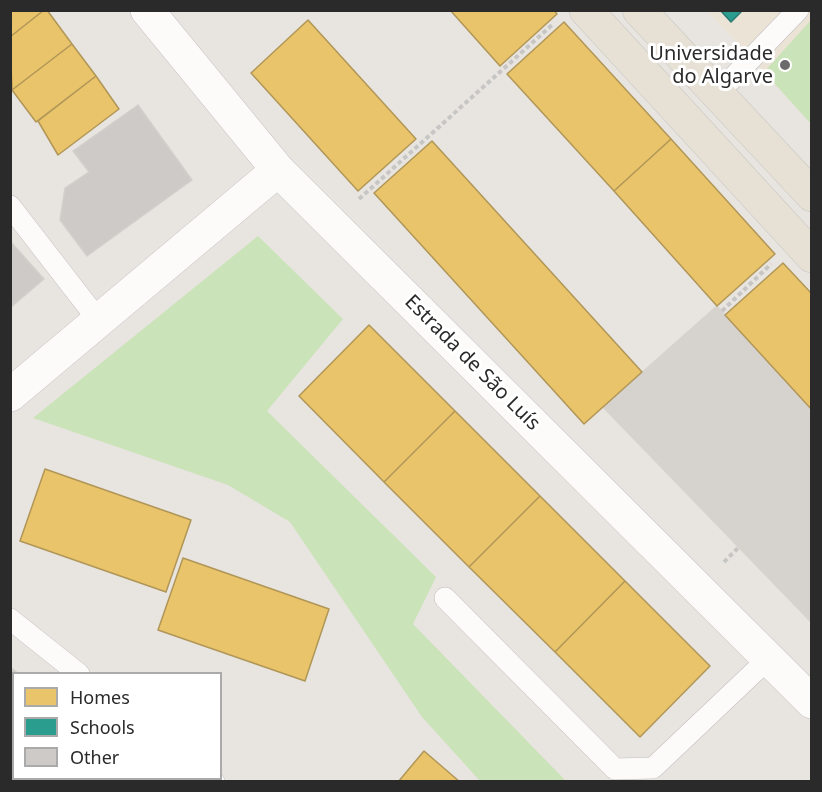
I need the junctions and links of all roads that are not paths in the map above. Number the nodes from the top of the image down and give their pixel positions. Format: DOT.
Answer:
graph roads {
  1 [pos="147,10"];
  2 [pos="639,10"];
  3 [pos="798,10"];
  4 [pos="573,14"];
  5 [pos="717,94"];
  6 [pos="278,170"];
  7 [pos="812,195"];
  8 [pos="10,206"];
  9 [pos="804,248"];
  10 [pos="99,321"];
  11 [pos="10,395"];
  12 [pos="445,598"];
  13 [pos="10,619"];
  14 [pos="768,658"];
  15 [pos="76,672"];
  16 [pos="812,702"];
  1 -- 6 [label="street, Estrada de São Luís"];
  2 -- 5 [label="main road"];
  3 -- 5 [label="lane"];
  4 -- 9 [label="main road"];
  5 -- 7 [label="main road"];
  6 -- 10 [label="street"];
  6 -- 14 [label="street, Estrada de São Luís"];
  8 -- 10 [label="lane"];
  10 -- 11 [label="street"];
  12 -- 14 [label="lane"];
  13 -- 15 [label="lane"];
  14 -- 16 [label="street, Estrada de São Luís"];
}
